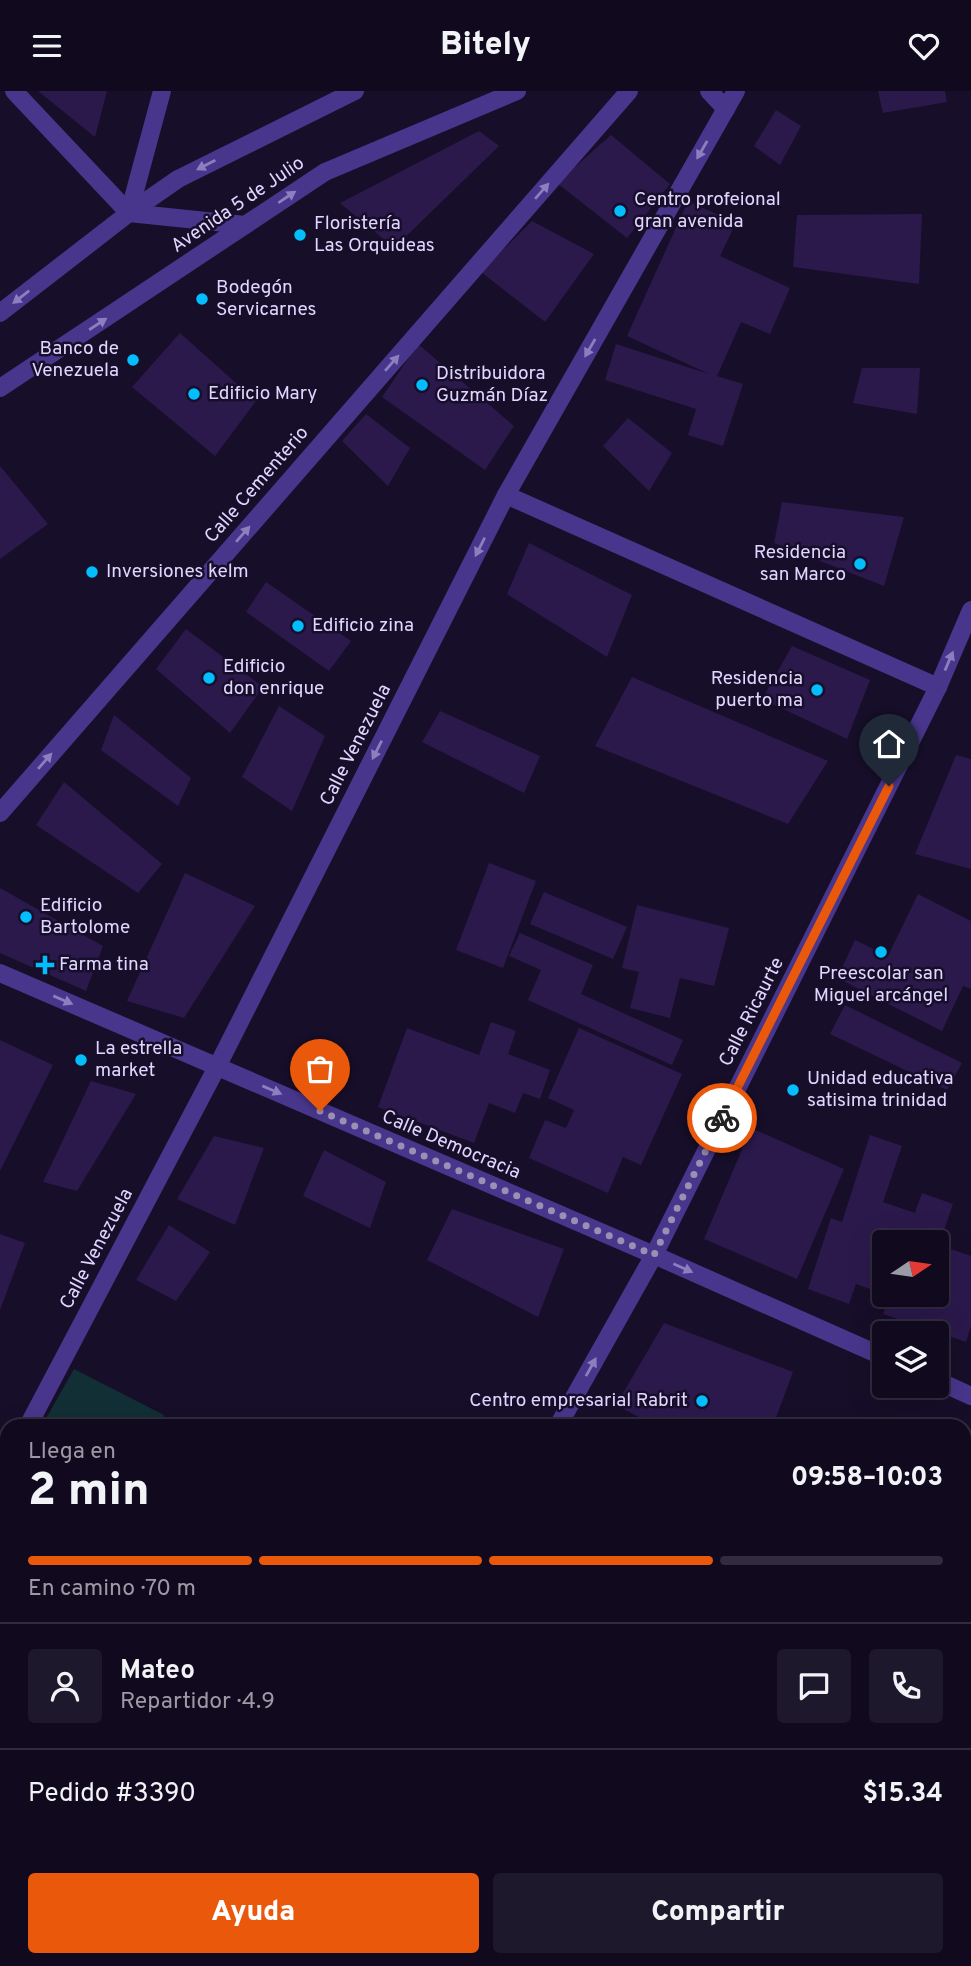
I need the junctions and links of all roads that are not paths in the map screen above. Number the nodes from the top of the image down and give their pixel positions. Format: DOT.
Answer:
graph roads {
  1 [pos="14,91"];
  2 [pos="162,91"];
  3 [pos="355,91"];
  4 [pos="517,91"];
  5 [pos="629,91"];
  6 [pos="709,91"];
  7 [pos="736,91"];
  8 [pos="726,109"];
  9 [pos="129,213"];
  10 [pos="245,225"];
  11 [pos="0,313"];
  12 [pos="0,388"];
  13 [pos="506,495"];
  14 [pos="971,610"];
  15 [pos="938,687"];
  16 [pos="0,813"];
  17 [pos="0,973"];
  18 [pos="217,1067"];
  19 [pos="654,1255"];
  20 [pos="872,1352"];
  21 [pos="949,1386"];
  22 [pos="971,1396"];
  23 [pos="32,1419"];
  24 [pos="562,1419"];
  1 -- 9 [label="street"];
  2 -- 9 [label="street"];
  3 -- 9 [label="street, Avenida 5 de Julio, one-way"];
  10 -- 4 [label="street, Avenida 5 de Julio, one-way"];
  16 -- 5 [label="street, Calle Cementerio, one-way"];
  6 -- 8 [label="street"];
  7 -- 8 [label="street, Calle Venezuela"];
  8 -- 13 [label="street, Calle Venezuela, one-way"];
  9 -- 10 [label="street"];
  9 -- 11 [label="street, Avenida 5 de Julio, one-way"];
  12 -- 10 [label="street, Avenida 5 de Julio, one-way"];
  13 -- 15 [label="street"];
  13 -- 18 [label="street, Calle Venezuela, one-way"];
  15 -- 14 [label="street, Calle Ricaurte, one-way"];
  15 -- 19 [label="street, Calle Ricaurte"];
  17 -- 18 [label="street, Calle Democracia, one-way"];
  18 -- 19 [label="street, Calle Democracia, one-way"];
  18 -- 23 [label="street, Calle Venezuela"];
  19 -- 20 [label="street, Calle Democracia, one-way"];
  24 -- 19 [label="street, Calle Ricaurte, one-way"];
  21 -- 22 [label="street"];
}
